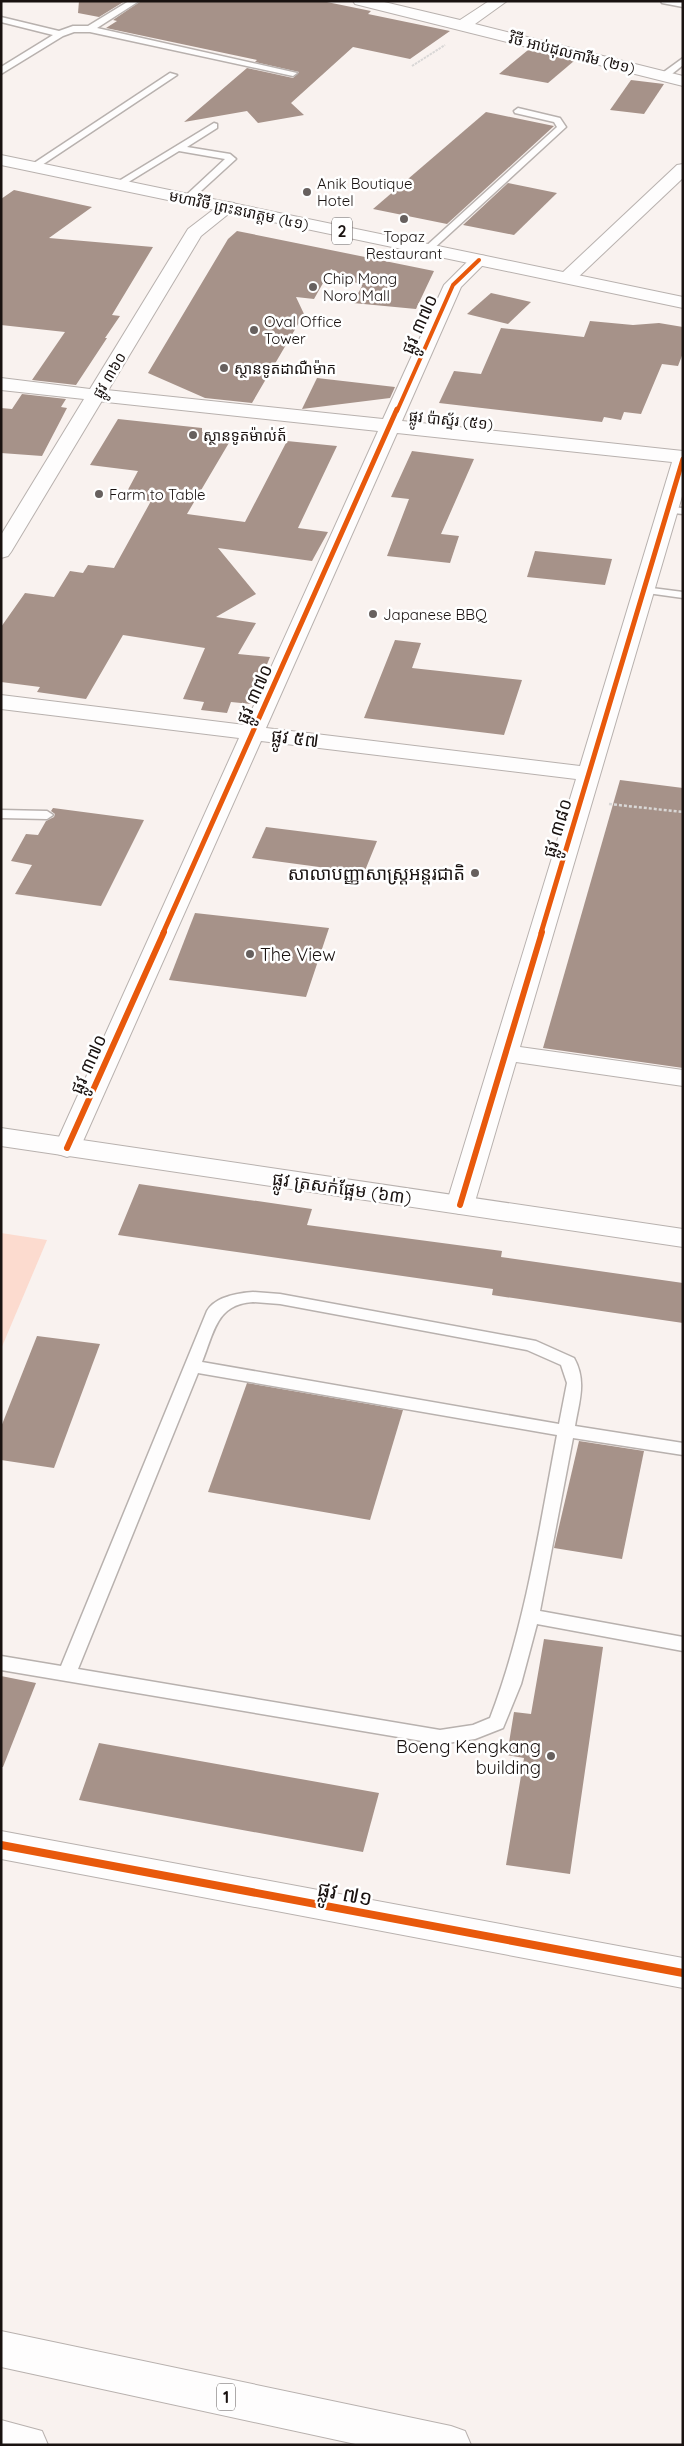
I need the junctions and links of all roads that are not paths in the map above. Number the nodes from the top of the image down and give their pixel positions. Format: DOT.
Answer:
graph roads {
  1 [pos="135,1"];
  2 [pos="360,1"];
  3 [pos="500,1"];
  4 [pos="665,1"];
  5 [pos="683,5"];
  6 [pos="1,19"];
  7 [pos="468,26"];
  8 [pos="90,29"];
  9 [pos="60,34"];
  10 [pos="683,61"];
  11 [pos="1,71"];
  12 [pos="293,73"];
  13 [pos="173,75"];
  14 [pos="664,76"];
  15 [pos="683,80"];
  16 [pos="518,111"];
  17 [pos="214,126"];
  18 [pos="178,148"];
  19 [pos="1,160"];
  20 [pos="34,167"];
  21 [pos="683,169"];
  22 [pos="119,184"];
  23 [pos="187,199"];
  24 [pos="228,207"];
  25 [pos="428,249"];
  26 [pos="479,260"];
  27 [pos="567,278"];
  28 [pos="683,302"];
  29 [pos="1,384"];
  30 [pos="97,394"];
  31 [pos="390,426"];
  32 [pos="683,458"];
  33 [pos="675,510"];
  34 [pos="1,552"];
  35 [pos="644,590"];
  36 [pos="683,595"];
  37 [pos="1,702"];
  38 [pos="253,733"];
  39 [pos="589,774"];
  40 [pos="1,814"];
  41 [pos="47,815"];
  42 [pos="506,1053"];
  43 [pos="683,1078"];
  44 [pos="1,1137"];
  45 [pos="67,1148"];
  46 [pos="460,1205"];
  47 [pos="683,1238"];
  48 [pos="192,1366"];
  49 [pos="567,1431"];
  50 [pos="683,1448"];
  51 [pos="531,1616"];
  52 [pos="683,1644"];
  53 [pos="1,1663"];
  54 [pos="67,1674"];
  55 [pos="1,1845"];
  56 [pos="683,1973"];
  57 [pos="1,2349"];
  58 [pos="1,2439"];
  59 [pos="28,2445"];
  60 [pos="451,2445"];
  1 -- 8 [label="lane"];
  2 -- 7 [label="main road, វិថី អាប់ដុលការីម (២១)"];
  3 -- 7 [label="main road"];
  4 -- 5 [label="lane"];
  6 -- 9 [label="lane"];
  7 -- 14 [label="main road, វិថី អាប់ដុលការីម (២១)"];
  8 -- 9 [label="lane"];
  8 -- 12 [label="lane"];
  9 -- 11 [label="lane"];
  10 -- 14 [label="lane"];
  13 -- 20 [label="lane"];
  14 -- 15 [label="main road, វិថី អាប់ដុលការីម (២១)"];
  16 -- 25 [label="lane"];
  17 -- 18 [label="lane"];
  18 -- 22 [label="lane"];
  18 -- 23 [label="lane"];
  19 -- 20 [label="main road, មហាវិថី ព្រះនរោត្តម (៤១) / 2"];
  20 -- 22 [label="main road, មហាវិថី ព្រះនរោត្តម (៤១) / 2"];
  21 -- 27 [label="main road"];
  22 -- 23 [label="main road, មហាវិថី ព្រះនរោត្តម (៤១) / 2"];
  23 -- 24 [label="main road, មហាវិថី ព្រះនរោត្តម (៤១) / 2"];
  24 -- 25 [label="main road, មហាវិថី ព្រះនរោត្តម (៤១) / 2"];
  24 -- 30 [label="main road, ផ្លូវ ៣៦០"];
  25 -- 26 [label="main road, មហាវិថី ព្រះនរោត្តម (៤១) / 2"];
  26 -- 27 [label="main road, មហាវិថី ព្រះនរោត្តម (៤១) / 2"];
  26 -- 31 [label="main road, ផ្លូវ ៣៧០"];
  27 -- 28 [label="main road, មហាវិថី ព្រះនរោត្តម (៤១) / 2"];
  29 -- 30 [label="main road, ផ្លូវ ប៉ាស្ទ័រ (៥១)"];
  30 -- 31 [label="main road, ផ្លូវ ប៉ាស្ទ័រ (៥១)"];
  30 -- 34 [label="main road, ផ្លូវ ៣៦០"];
  31 -- 32 [label="main road, ផ្លូវ ប៉ាស្ទ័រ (៥១)"];
  31 -- 38 [label="main road, ផ្លូវ ៣៧០"];
  32 -- 33 [label="main road, ផ្លូវ ៣៨០"];
  33 -- 35 [label="main road, ផ្លូវ ៣៨០"];
  35 -- 36 [label="lane"];
  35 -- 39 [label="main road, ផ្លូវ ៣៨០"];
  37 -- 38 [label="main road, ផ្លូវ ៥៧"];
  38 -- 39 [label="main road, ផ្លូវ ៥៧"];
  38 -- 45 [label="main road, ផ្លូវ ៣៧០"];
  39 -- 42 [label="main road, ផ្លូវ ៣៨០"];
  40 -- 41 [label="lane"];
  42 -- 43 [label="main road"];
  42 -- 46 [label="main road, ផ្លូវ ៣៨០"];
  44 -- 45 [label="main road, ផ្លូវ ត្រសក់ផ្អែម (៦៣)"];
  45 -- 46 [label="main road, ផ្លូវ ត្រសក់ផ្អែម (៦៣)"];
  46 -- 47 [label="main road, ផ្លូវ ត្រសក់ផ្អែម (៦៣)"];
  48 -- 49 [label="lane"];
  48 -- 49 [label="lane"];
  48 -- 54 [label="lane"];
  49 -- 50 [label="lane"];
  49 -- 51 [label="lane"];
  51 -- 52 [label="lane"];
  51 -- 54 [label="lane"];
  53 -- 54 [label="lane"];
  55 -- 56 [label="main road, ផ្លូវ ៧១"];
  57 -- 60 [label="main road, 1"];
  58 -- 59 [label="main road"];
}
